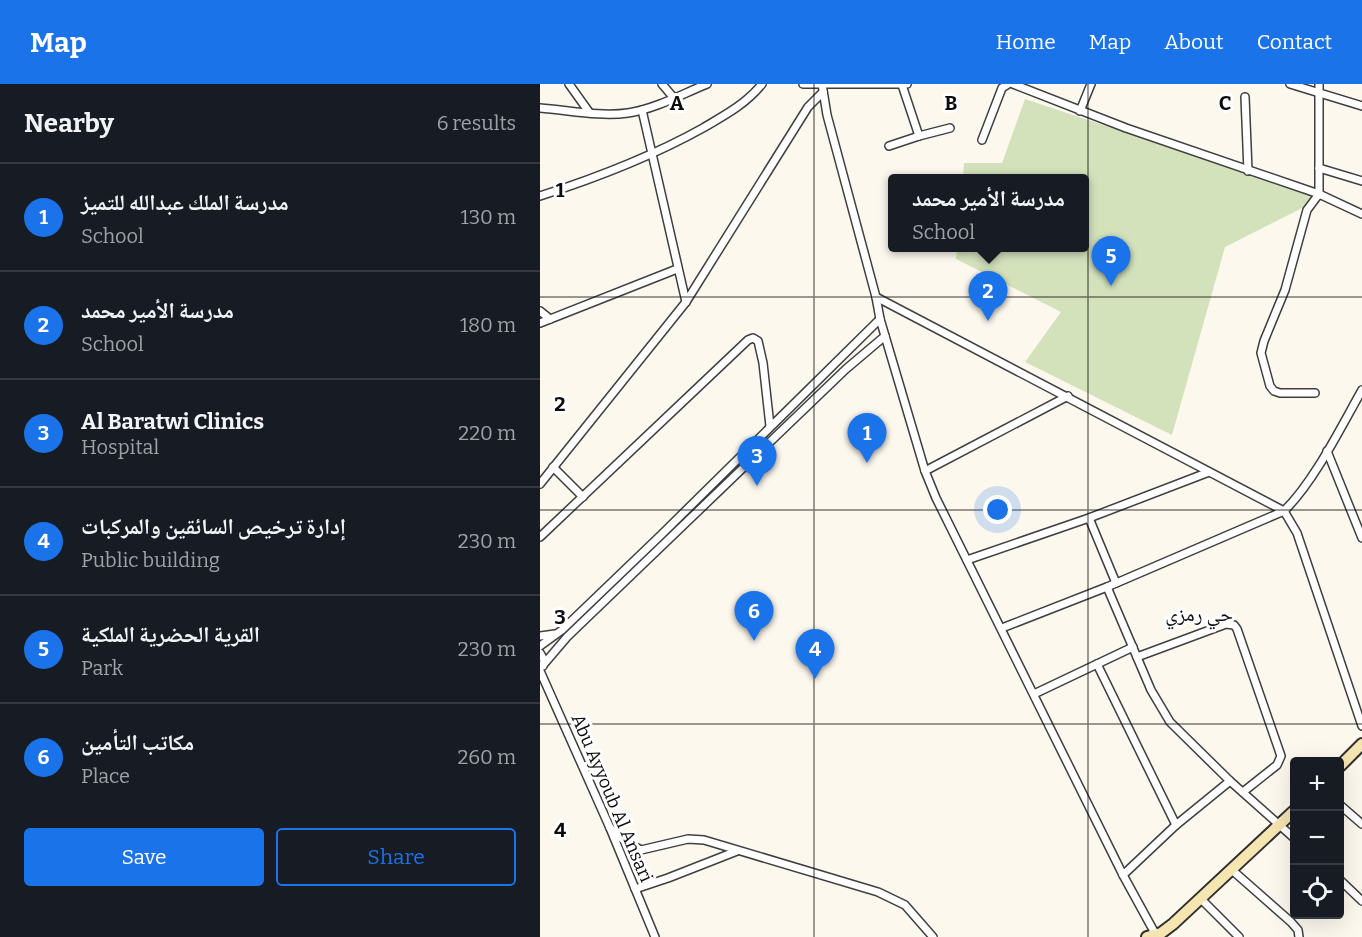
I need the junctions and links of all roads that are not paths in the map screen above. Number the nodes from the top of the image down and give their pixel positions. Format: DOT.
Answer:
graph roads {
  1 [pos="569,84"];
  2 [pos="662,84"];
  3 [pos="707,84"];
  4 [pos="762,84"];
  5 [pos="803,84"];
  6 [pos="905,84"];
  7 [pos="1008,84"];
  8 [pos="1013,84"];
  9 [pos="1091,84"];
  10 [pos="1290,84"];
  11 [pos="1319,84"];
  12 [pos="822,87"];
  13 [pos="1319,93"];
  14 [pos="673,97"];
  15 [pos="1245,97"];
  16 [pos="1362,106"];
  17 [pos="540,108"];
  18 [pos="642,110"];
  19 [pos="1080,111"];
  20 [pos="589,112"];
  21 [pos="950,128"];
  22 [pos="919,136"];
  23 [pos="982,140"];
  24 [pos="889,146"];
  25 [pos="651,154"];
  26 [pos="1319,168"];
  27 [pos="1248,171"];
  28 [pos="1362,181"];
  29 [pos="1319,194"];
  30 [pos="540,196"];
  31 [pos="1360,215"];
  32 [pos="677,269"];
  33 [pos="876,297"];
  34 [pos="686,302"];
  35 [pos="540,311"];
  36 [pos="880,319"];
  37 [pos="550,320"];
  38 [pos="540,323"];
  39 [pos="885,336"];
  40 [pos="1362,390"];
  41 [pos="1315,393"];
  42 [pos="1068,396"];
  43 [pos="770,426"];
  44 [pos="1327,451"];
  45 [pos="553,467"];
  46 [pos="925,471"];
  47 [pos="1209,472"];
  48 [pos="540,484"];
  49 [pos="583,496"];
  50 [pos="1284,511"];
  51 [pos="1358,515"];
  52 [pos="1089,518"];
  53 [pos="540,537"];
  54 [pos="1362,538"];
  55 [pos="967,560"];
  56 [pos="1116,583"];
  57 [pos="1107,587"];
  58 [pos="1002,628"];
  59 [pos="557,634"];
  60 [pos="540,636"];
  61 [pos="540,646"];
  62 [pos="1133,647"];
  63 [pos="540,653"];
  64 [pos="1137,657"];
  65 [pos="1097,664"];
  66 [pos="541,668"];
  67 [pos="1034,694"];
  68 [pos="1362,726"];
  69 [pos="1362,744"];
  70 [pos="1344,762"];
  71 [pos="1230,782"];
  72 [pos="1243,792"];
  73 [pos="1344,808"];
  74 [pos="1290,815"];
  75 [pos="1362,824"];
  76 [pos="1176,825"];
  77 [pos="1280,825"];
  78 [pos="610,828"];
  79 [pos="1290,834"];
  80 [pos="737,851"];
  81 [pos="1232,870"];
  82 [pos="1124,875"];
  83 [pos="1344,884"];
  84 [pos="635,889"];
  85 [pos="1201,899"];
  86 [pos="1362,901"];
  87 [pos="1156,935"];
  88 [pos="655,937"];
  89 [pos="933,937"];
  90 [pos="1239,937"];
  91 [pos="1299,937"];
  1 -- 20 [label="street"];
  2 -- 14 [label="street"];
  3 -- 14 [label="street"];
  4 -- 25 [label="street"];
  5 -- 12 [label="street"];
  6 -- 12 [label="street"];
  6 -- 22 [label="street"];
  7 -- 23 [label="street"];
  8 -- 19 [label="street"];
  9 -- 19 [label="street"];
  10 -- 13 [label="street"];
  11 -- 13 [label="street"];
  12 -- 33 [label="street"];
  12 -- 34 [label="street"];
  13 -- 16 [label="street"];
  13 -- 26 [label="street"];
  14 -- 18 [label="street"];
  15 -- 27 [label="street"];
  17 -- 20 [label="street"];
  18 -- 20 [label="street"];
  18 -- 25 [label="street"];
  19 -- 27 [label="street"];
  21 -- 22 [label="street"];
  22 -- 24 [label="street"];
  25 -- 30 [label="street"];
  25 -- 32 [label="street"];
  26 -- 28 [label="street"];
  26 -- 29 [label="street"];
  27 -- 29 [label="street"];
  29 -- 31 [label="street"];
  29 -- 41 [label="street"];
  32 -- 34 [label="street"];
  32 -- 37 [label="street"];
  33 -- 36 [label="street"];
  33 -- 42 [label="street"];
  34 -- 45 [label="street"];
  35 -- 37 [label="street"];
  36 -- 39 [label="street"];
  36 -- 43 [label="street"];
  37 -- 38 [label="street"];
  39 -- 46 [label="street"];
  39 -- 66 [label="street"];
  40 -- 44 [label="street"];
  42 -- 46 [label="street"];
  42 -- 47 [label="street"];
  43 -- 49 [label="street"];
  43 -- 59 [label="street"];
  44 -- 50 [label="street"];
  44 -- 51 [label="street"];
  45 -- 48 [label="street"];
  45 -- 49 [label="street"];
  46 -- 55 [label="street"];
  47 -- 50 [label="street"];
  47 -- 52 [label="street"];
  49 -- 53 [label="street"];
  50 -- 56 [label="street"];
  50 -- 68 [label="street"];
  51 -- 54 [label="street"];
  52 -- 55 [label="street"];
  52 -- 56 [label="street"];
  55 -- 58 [label="street"];
  56 -- 57 [label="street"];
  57 -- 58 [label="street"];
  57 -- 62 [label="street"];
  58 -- 67 [label="street"];
  59 -- 60 [label="street"];
  59 -- 61 [label="street"];
  62 -- 64 [label="street"];
  62 -- 65 [label="street"];
  63 -- 66 [label="street, Abu Ayyoub Al Ansari"];
  64 -- 71 [label="street"];
  64 -- 72 [label="street"];
  65 -- 67 [label="street"];
  65 -- 76 [label="street"];
  66 -- 78 [label="street, Abu Ayyoub Al Ansari"];
  67 -- 82 [label="street"];
  69 -- 70 [label="street"];
  71 -- 72 [label="street"];
  71 -- 76 [label="street"];
  72 -- 77 [label="street"];
  73 -- 75 [label="street"];
  74 -- 77 [label="street"];
  76 -- 82 [label="street"];
  77 -- 79 [label="street"];
  77 -- 81 [label="street"];
  78 -- 80 [label="street"];
  78 -- 84 [label="street, Abu Ayyoub Al Ansari"];
  80 -- 84 [label="street"];
  80 -- 89 [label="street"];
  81 -- 85 [label="street"];
  81 -- 91 [label="street"];
  82 -- 87 [label="street"];
  83 -- 86 [label="street"];
  84 -- 88 [label="street, Abu Ayyoub Al Ansari"];
  85 -- 87 [label="street"];
  85 -- 90 [label="street"];
}
